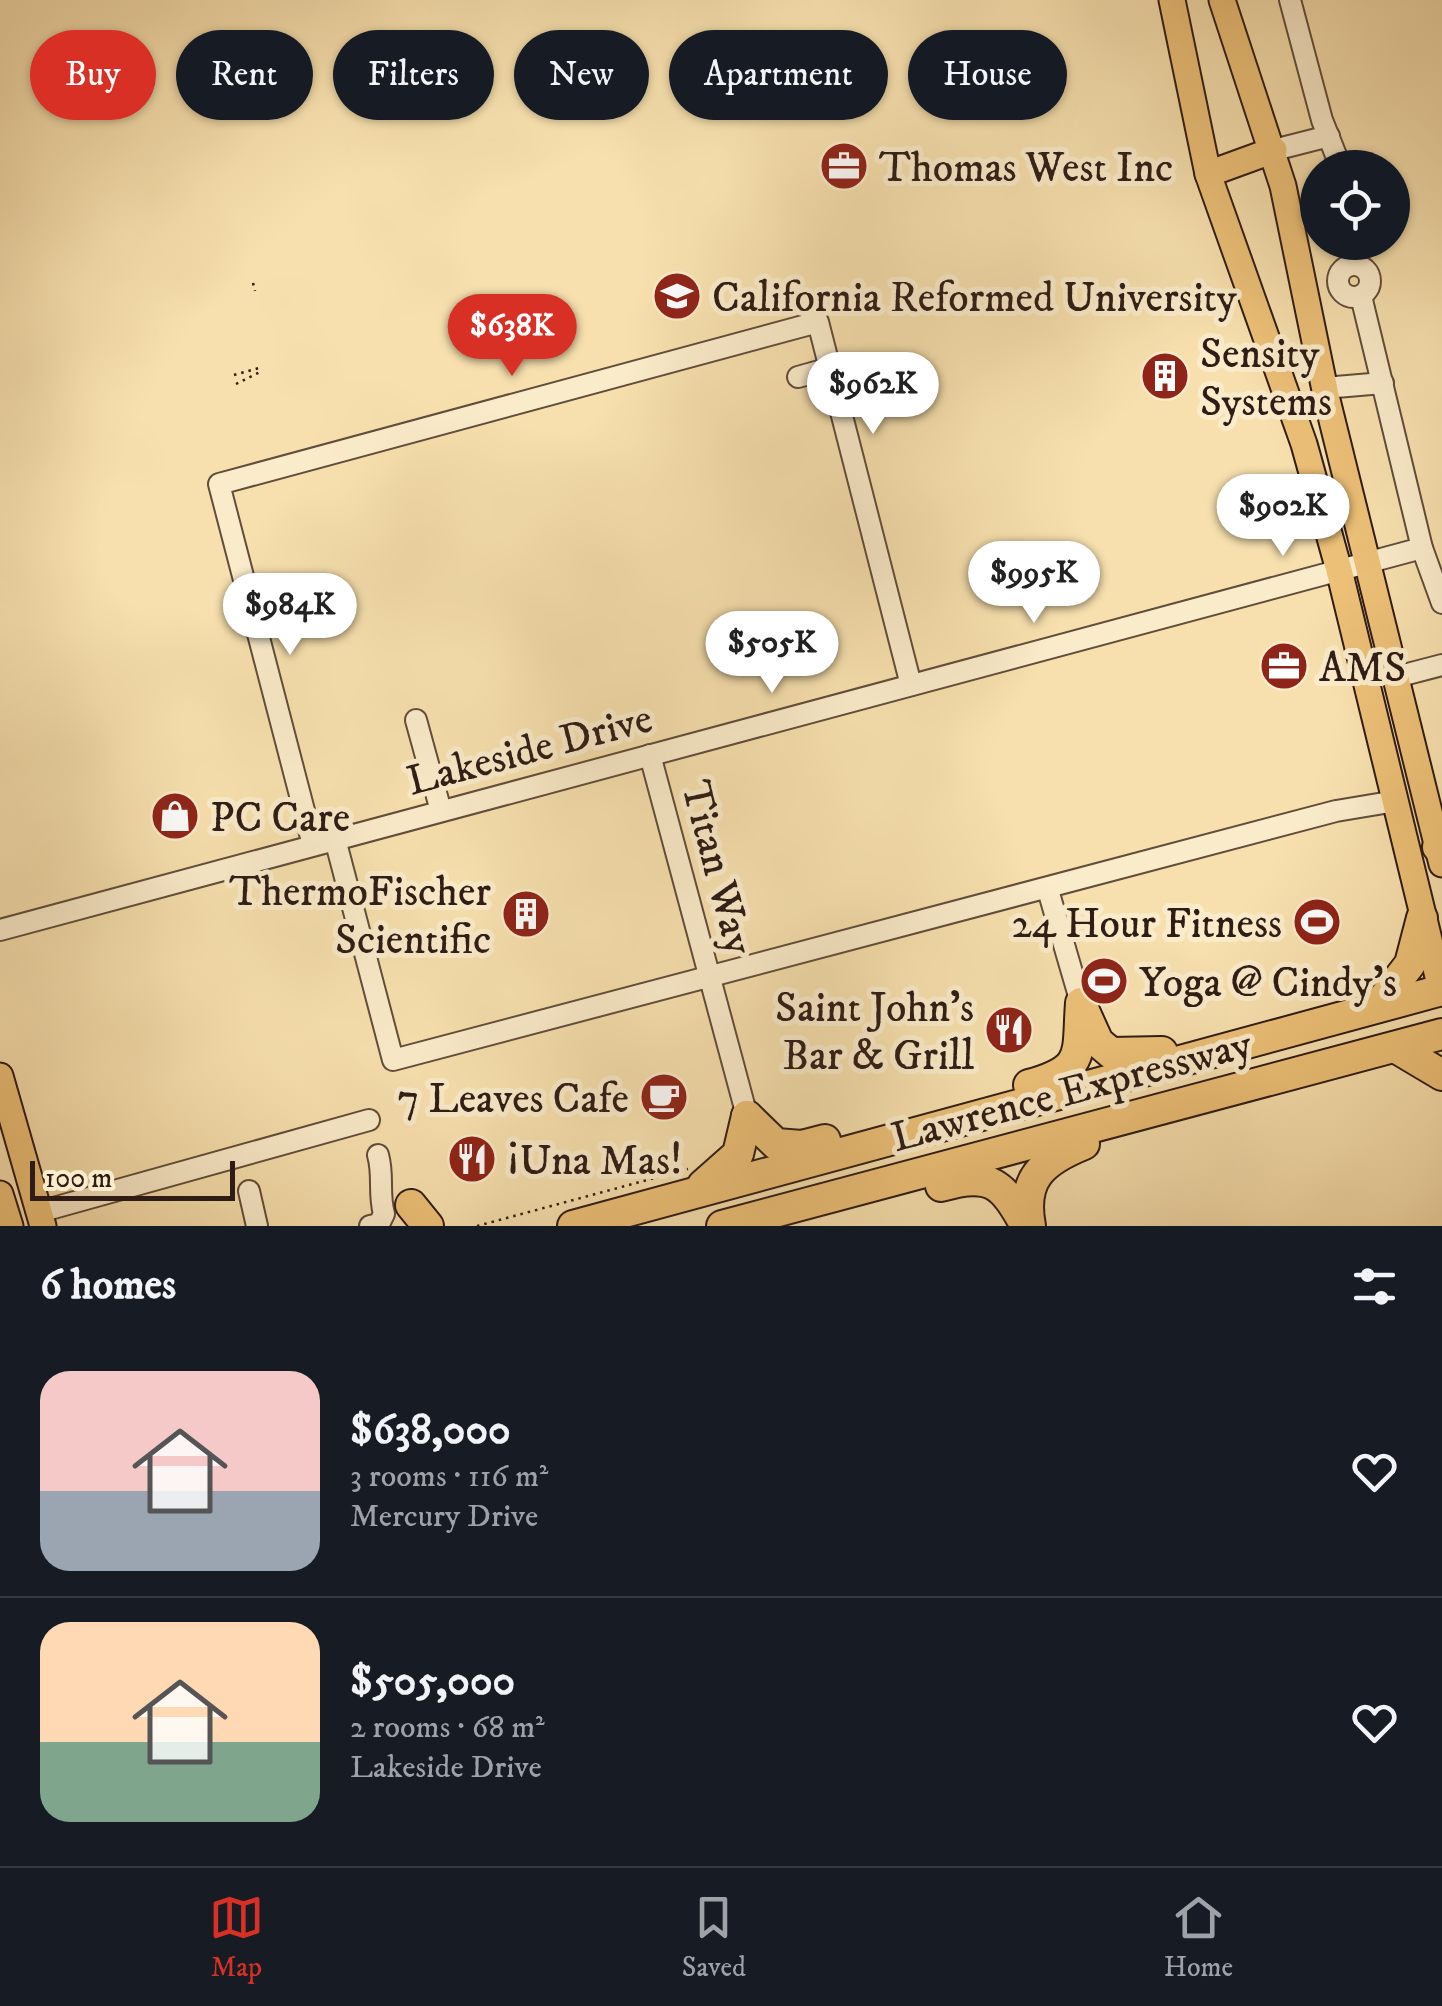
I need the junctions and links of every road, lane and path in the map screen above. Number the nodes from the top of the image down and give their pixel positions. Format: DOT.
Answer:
graph roads {
  1 [pos="1172,0"];
  2 [pos="1222,0"];
  3 [pos="1290,0"];
  4 [pos="1330,136"];
  5 [pos="1274,150"];
  6 [pos="1335,150"];
  7 [pos="1208,174"];
  8 [pos="1353,260"];
  9 [pos="253,283"];
  10 [pos="255,291"];
  11 [pos="830,368"];
  12 [pos="234,375"];
  13 [pos="798,377"];
  14 [pos="1383,383"];
  15 [pos="236,384"];
  16 [pos="1324,388"];
  17 [pos="1422,548"];
  18 [pos="1368,563"];
  19 [pos="1339,570"];
  20 [pos="1442,604"];
  21 [pos="1442,665"];
  22 [pos="1396,677"];
  23 [pos="910,685"];
  24 [pos="416,720"];
  25 [pos="650,754"];
  26 [pos="1396,801"];
  27 [pos="441,810"];
  28 [pos="336,839"];
  29 [pos="313,845"];
  30 [pos="1441,854"];
  31 [pos="1048,890"];
  32 [pos="1422,918"];
  33 [pos="0,930"];
  34 [pos="710,976"];
  35 [pos="1442,991"];
  36 [pos="1080,1004"];
  37 [pos="1377,1007"];
  38 [pos="1442,1034"];
  39 [pos="1395,1047"];
  40 [pos="1210,1052"];
  41 [pos="1442,1075"];
  42 [pos="0,1076"];
  43 [pos="992,1113"];
  44 [pos="747,1116"];
  45 [pos="369,1120"];
  46 [pos="1105,1124"];
  47 [pos="892,1140"];
  48 [pos="378,1155"];
  49 [pos="694,1180"];
  50 [pos="895,1180"];
  51 [pos="249,1191"];
  52 [pos="0,1194"];
  53 [pos="41,1219"];
  54 [pos="10,1226"];
  55 [pos="258,1226"];
  56 [pos="370,1226"];
  57 [pos="410,1226"];
  58 [pos="428,1226"];
  59 [pos="478,1226"];
  60 [pos="573,1226"];
  61 [pos="722,1226"];
  62 [pos="1028,1226"];
  1 -- 7 [label="main road"];
  2 -- 5 [label="main road"];
  3 -- 4 [label="street"];
  4 -- 5 [label="street"];
  4 -- 6 [label="street"];
  5 -- 7 [label="main road"];
  5 -- 16 [label="main road"];
  7 -- 19 [label="main road"];
  8 -- 14 [label="street"];
  9 -- 10 [label="path"];
  11 -- 13 [label="street"];
  11 -- 23 [label="street"];
  11 -- 29 [label="street"];
  12 -- 15 [label="path"];
  14 -- 16 [label="street"];
  14 -- 17 [label="street"];
  16 -- 18 [label="main road"];
  17 -- 18 [label="street, Lakeside Drive"];
  17 -- 20 [label="street"];
  18 -- 19 [label="street, Lakeside Drive"];
  18 -- 22 [label="main road"];
  19 -- 23 [label="street, Lakeside Drive"];
  19 -- 26 [label="main road"];
  21 -- 22 [label="street"];
  22 -- 30 [label="main road"];
  23 -- 25 [label="street, Lakeside Drive"];
  24 -- 27 [label="street"];
  25 -- 27 [label="street, Lakeside Drive"];
  25 -- 34 [label="street, Titan Way"];
  26 -- 31 [label="street"];
  26 -- 32 [label="main road"];
  27 -- 28 [label="street, Lakeside Drive"];
  28 -- 29 [label="street, Lakeside Drive"];
  28 -- 34 [label="street"];
  29 -- 33 [label="street, Lakeside Drive"];
  31 -- 34 [label="street"];
  31 -- 36 [label="street"];
  32 -- 35 [label="main road"];
  32 -- 37 [label="highway"];
  34 -- 44 [label="street, Titan Way"];
  35 -- 37 [label="highway, Lawrence Expressway"];
  36 -- 40 [label="highway"];
  36 -- 43 [label="highway"];
  37 -- 40 [label="highway, Lawrence Expressway"];
  38 -- 39 [label="highway, Lawrence Expressway"];
  39 -- 41 [label="highway"];
  39 -- 46 [label="highway, Lawrence Expressway"];
  40 -- 43 [label="highway, Lawrence Expressway"];
  42 -- 53 [label="main road"];
  43 -- 47 [label="highway, Lawrence Expressway"];
  44 -- 47 [label="highway"];
  44 -- 49 [label="highway"];
  45 -- 53 [label="street"];
  46 -- 50 [label="highway, Lawrence Expressway"];
  46 -- 62 [label="highway"];
  47 -- 49 [label="highway, Lawrence Expressway"];
  48 -- 56 [label="street"];
  49 -- 59 [label="path"];
  49 -- 60 [label="highway, Lawrence Expressway"];
  50 -- 61 [label="highway, Lawrence Expressway"];
  50 -- 62 [label="highway"];
  51 -- 55 [label="street"];
  52 -- 54 [label="main road"];
  57 -- 58 [label="highway"];
}
